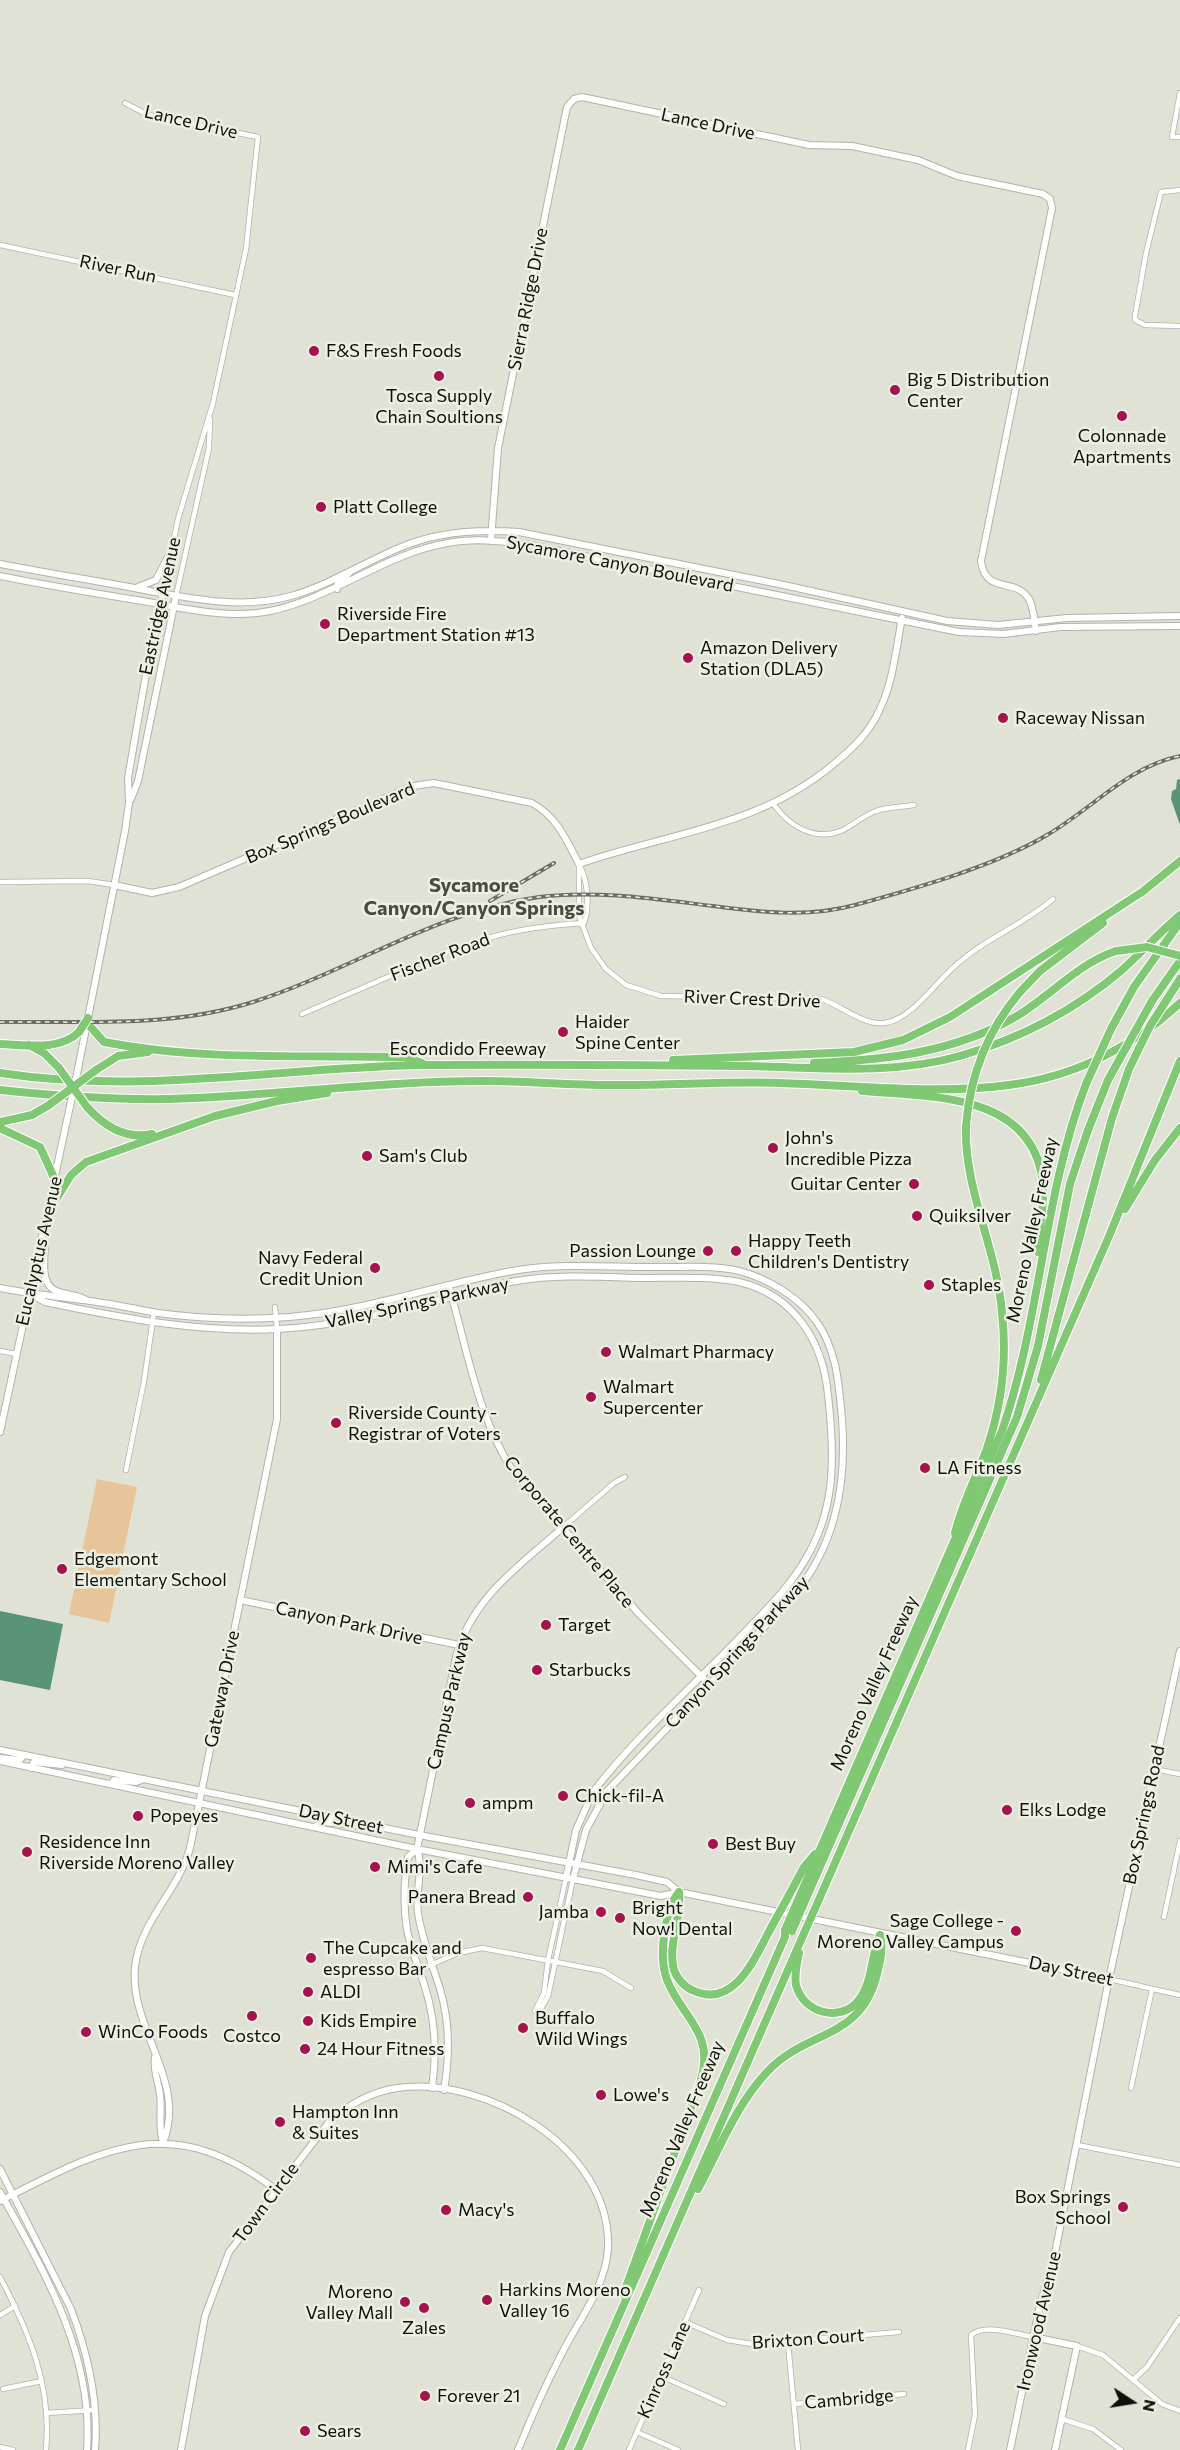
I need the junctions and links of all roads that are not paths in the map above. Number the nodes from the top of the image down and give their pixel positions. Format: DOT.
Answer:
graph roads {
  1 [pos="1180,93"];
  2 [pos="574,99"];
  3 [pos="125,104"];
  4 [pos="258,137"];
  5 [pos="1180,137"];
  6 [pos="1180,190"];
  7 [pos="0,244"];
  8 [pos="236,295"];
  9 [pos="1180,326"];
  10 [pos="210,414"];
  11 [pos="492,530"];
  12 [pos="491,540"];
  13 [pos="172,549"];
  14 [pos="0,564"];
  15 [pos="352,570"];
  16 [pos="0,576"];
  17 [pos="135,588"];
  18 [pos="337,589"];
  19 [pos="163,593"];
  20 [pos="176,596"];
  21 [pos="160,604"];
  22 [pos="174,607"];
  23 [pos="904,612"];
  24 [pos="1180,616"];
  25 [pos="902,621"];
  26 [pos="1034,623"];
  27 [pos="1180,626"];
  28 [pos="1036,631"];
  29 [pos="129,803"];
  30 [pos="774,805"];
  31 [pos="914,805"];
  32 [pos="1180,861"];
  33 [pos="579,864"];
  34 [pos="0,882"];
  35 [pos="114,885"];
  36 [pos="1145,890"];
  37 [pos="1053,899"];
  38 [pos="1180,915"];
  39 [pos="1180,922"];
  40 [pos="584,923"];
  41 [pos="1180,958"];
  42 [pos="1180,979"];
  43 [pos="1180,1002"];
  44 [pos="302,1014"];
  45 [pos="88,1020"];
  46 [pos="87,1032"];
  47 [pos="0,1044"];
  48 [pos="28,1045"];
  49 [pos="166,1051"];
  50 [pos="1180,1061"];
  51 [pos="585,1064"];
  52 [pos="429,1065"];
  53 [pos="754,1066"];
  54 [pos="0,1073"];
  55 [pos="775,1083"];
  56 [pos="390,1084"];
  57 [pos="74,1087"];
  58 [pos="0,1090"];
  59 [pos="0,1122"];
  60 [pos="0,1128"];
  61 [pos="1180,1128"];
  62 [pos="173,1130"];
  63 [pos="55,1180"];
  64 [pos="49,1211"];
  65 [pos="46,1225"];
  66 [pos="1110,1234"];
  67 [pos="1038,1274"];
  68 [pos="449,1287"];
  69 [pos="0,1288"];
  70 [pos="32,1295"];
  71 [pos="452,1297"];
  72 [pos="86,1300"];
  73 [pos="276,1307"];
  74 [pos="154,1312"];
  75 [pos="276,1317"];
  76 [pos="152,1322"];
  77 [pos="277,1329"];
  78 [pos="823,1333"];
  79 [pos="814,1339"];
  80 [pos="0,1351"];
  81 [pos="16,1354"];
  82 [pos="1030,1418"];
  83 [pos="0,1432"];
  84 [pos="126,1470"];
  85 [pos="625,1477"];
  86 [pos="561,1528"];
  87 [pos="952,1547"];
  88 [pos="240,1600"];
  89 [pos="459,1645"];
  90 [pos="1180,1651"];
  91 [pos="702,1676"];
  92 [pos="709,1684"];
  93 [pos="0,1750"];
  94 [pos="24,1755"];
  95 [pos="0,1759"];
  96 [pos="69,1764"];
  97 [pos="31,1768"];
  98 [pos="1154,1769"];
  99 [pos="1180,1774"];
  100 [pos="144,1779"];
  101 [pos="111,1784"];
  102 [pos="202,1790"];
  103 [pos="199,1802"];
  104 [pos="373,1826"];
  105 [pos="314,1827"];
  106 [pos="419,1835"];
  107 [pos="1180,1841"];
  108 [pos="417,1849"];
  109 [pos="820,1849"];
  110 [pos="568,1863"];
  111 [pos="577,1865"];
  112 [pos="566,1878"];
  113 [pos="573,1879"];
  114 [pos="679,1892"];
  115 [pos="802,1900"];
  116 [pos="1164,1917"];
  117 [pos="804,1933"];
  118 [pos="880,1935"];
  119 [pos="548,1960"];
  120 [pos="554,1961"];
  121 [pos="431,1965"];
  122 [pos="419,1970"];
  123 [pos="1109,1979"];
  124 [pos="631,1988"];
  125 [pos="1152,1989"];
  126 [pos="1180,1995"];
  127 [pos="432,2088"];
  128 [pos="1131,2088"];
  129 [pos="444,2090"];
  130 [pos="163,2143"];
  131 [pos="1077,2145"];
  132 [pos="1180,2165"];
  133 [pos="0,2169"];
  134 [pos="275,2190"];
  135 [pos="0,2192"];
  136 [pos="13,2194"];
  137 [pos="2,2200"];
  138 [pos="656,2273"];
  139 [pos="0,2277"];
  140 [pos="699,2290"];
  141 [pos="15,2306"];
  142 [pos="0,2315"];
  143 [pos="1180,2318"];
  144 [pos="685,2322"];
  145 [pos="899,2332"];
  146 [pos="1033,2337"];
  147 [pos="788,2343"];
  148 [pos="1077,2346"];
  149 [pos="599,2362"];
  150 [pos="661,2376"];
  151 [pos="1134,2379"];
  152 [pos="42,2381"];
  153 [pos="3,2389"];
  154 [pos="904,2394"];
  155 [pos="724,2404"];
  156 [pos="794,2404"];
  157 [pos="86,2410"];
  158 [pos="95,2410"];
  159 [pos="1180,2411"];
  160 [pos="46,2413"];
  161 [pos="1062,2419"];
  162 [pos="637,2432"];
  163 [pos="0,2447"];
  164 [pos="13,2450"];
  165 [pos="46,2450"];
  166 [pos="87,2450"];
  167 [pos="95,2450"];
  168 [pos="181,2450"];
  169 [pos="518,2450"];
  170 [pos="561,2450"];
  171 [pos="578,2450"];
  172 [pos="629,2450"];
  173 [pos="678,2450"];
  174 [pos="798,2450"];
  175 [pos="968,2450"];
  176 [pos="1010,2450"];
  177 [pos="1055,2450"];
  178 [pos="1121,2450"];
  1 -- 5 [label="street"];
  2 -- 11 [label="street, Sierra Ridge Drive"];
  2 -- 26 [label="street, Lance Drive"];
  3 -- 4 [label="street, Lance Drive"];
  4 -- 8 [label="street, Eastridge Avenue"];
  6 -- 9 [label="street"];
  7 -- 8 [label="street, River Run"];
  8 -- 10 [label="street, Eastridge Avenue"];
  10 -- 13 [label="street, Eastridge Avenue"];
  10 -- 20 [label="street, Eastridge Avenue"];
  11 -- 12 [label="street, Sierra Ridge Drive"];
  11 -- 15 [label="street, Sycamore Canyon Boulevard"];
  11 -- 23 [label="street, Sycamore Canyon Boulevard"];
  12 -- 18 [label="street, Sycamore Canyon Boulevard"];
  12 -- 25 [label="street, Sycamore Canyon Boulevard"];
  13 -- 17 [label="street"];
  13 -- 19 [label="street, Eastridge Avenue"];
  14 -- 17 [label="street, Sycamore Canyon Boulevard"];
  15 -- 18 [label="street"];
  15 -- 20 [label="street, Sycamore Canyon Boulevard"];
  16 -- 21 [label="street, Sycamore Canyon Boulevard"];
  17 -- 19 [label="street, Sycamore Canyon Boulevard"];
  18 -- 22 [label="street, Sycamore Canyon Boulevard"];
  19 -- 20 [label="street, Sycamore Canyon Boulevard"];
  19 -- 21 [label="street, Eastridge Avenue"];
  20 -- 22 [label="street, Eastridge Avenue"];
  21 -- 22 [label="street, Sycamore Canyon Boulevard"];
  21 -- 29 [label="street, Eastridge Avenue"];
  22 -- 29 [label="street, Eastridge Avenue"];
  23 -- 25 [label="street"];
  23 -- 26 [label="street, Sycamore Canyon Boulevard"];
  24 -- 26 [label="street, Sycamore Canyon Boulevard"];
  25 -- 28 [label="street, Sycamore Canyon Boulevard"];
  25 -- 30 [label="street"];
  26 -- 28 [label="street"];
  27 -- 28 [label="street, Sycamore Canyon Boulevard"];
  29 -- 35 [label="street, Eastridge Avenue"];
  30 -- 31 [label="street"];
  30 -- 33 [label="street"];
  32 -- 36 [label="highway"];
  33 -- 35 [label="street, Box Springs Boulevard"];
  33 -- 40 [label="street, River Crest Drive"];
  34 -- 35 [label="street, Box Springs Boulevard"];
  35 -- 45 [label="street, Eastridge Avenue"];
  36 -- 51 [label="highway"];
  36 -- 87 [label="highway, bridge"];
  37 -- 40 [label="street, River Crest Drive"];
  38 -- 53 [label="highway, Escondido Freeway"];
  39 -- 67 [label="highway, Moreno Valley Freeway, bridge"];
  40 -- 44 [label="street, Fischer Road"];
  41 -- 53 [label="highway, bridge"];
  41 -- 115 [label="highway, bridge"];
  42 -- 82 [label="highway, bridge"];
  43 -- 55 [label="highway, Escondido Freeway"];
  45 -- 46 [label="highway, bridge"];
  45 -- 46 [label="highway"];
  46 -- 48 [label="highway"];
  46 -- 49 [label="highway"];
  46 -- 57 [label="street, Eucalyptus Avenue, bridge"];
  47 -- 48 [label="highway"];
  48 -- 57 [label="highway, bridge"];
  49 -- 52 [label="highway"];
  49 -- 57 [label="highway, bridge"];
  50 -- 66 [label="highway, Moreno Valley Freeway"];
  51 -- 52 [label="highway, Escondido Freeway"];
  51 -- 53 [label="highway, Escondido Freeway"];
  52 -- 54 [label="highway, Escondido Freeway"];
  55 -- 56 [label="highway, Escondido Freeway"];
  55 -- 67 [label="highway"];
  56 -- 58 [label="highway, Escondido Freeway"];
  56 -- 62 [label="highway"];
  57 -- 59 [label="highway, bridge"];
  57 -- 62 [label="highway, bridge"];
  57 -- 63 [label="street, Eucalyptus Avenue, bridge"];
  60 -- 63 [label="highway"];
  61 -- 66 [label="highway"];
  62 -- 64 [label="highway"];
  63 -- 64 [label="street, Eucalyptus Avenue"];
  64 -- 65 [label="street, Eucalyptus Avenue"];
  65 -- 70 [label="street, Eucalyptus Avenue"];
  65 -- 72 [label="street"];
  66 -- 82 [label="highway, Moreno Valley Freeway"];
  67 -- 87 [label="highway, Moreno Valley Freeway"];
  68 -- 71 [label="street, Corporate Centre Place"];
  68 -- 75 [label="street, Valley Springs Parkway"];
  68 -- 78 [label="street, Valley Springs Parkway"];
  69 -- 70 [label="street"];
  70 -- 72 [label="street, Valley Springs Parkway"];
  70 -- 76 [label="street, Valley Springs Parkway"];
  70 -- 81 [label="street, Eucalyptus Avenue"];
  71 -- 77 [label="street, Valley Springs Parkway"];
  71 -- 79 [label="street, Valley Springs Parkway"];
  71 -- 86 [label="street, Corporate Centre Place"];
  72 -- 74 [label="street, Valley Springs Parkway"];
  73 -- 75 [label="street, Gateway Drive"];
  74 -- 75 [label="street, Valley Springs Parkway"];
  74 -- 76 [label="street"];
  75 -- 77 [label="street, Gateway Drive"];
  76 -- 77 [label="street, Valley Springs Parkway"];
  76 -- 84 [label="street"];
  77 -- 88 [label="street, Gateway Drive"];
  78 -- 92 [label="street, Canyon Springs Parkway"];
  79 -- 91 [label="street, Canyon Springs Parkway"];
  80 -- 81 [label="street"];
  81 -- 83 [label="street, Eucalyptus Avenue"];
  82 -- 117 [label="highway, Moreno Valley Freeway, bridge"];
  85 -- 86 [label="street, Campus Parkway"];
  86 -- 89 [label="street, Campus Parkway"];
  86 -- 91 [label="street, Corporate Centre Place"];
  87 -- 109 [label="highway, Moreno Valley Freeway"];
  88 -- 89 [label="street, Canyon Park Drive"];
  88 -- 102 [label="street, Gateway Drive"];
  89 -- 106 [label="street, Campus Parkway"];
  90 -- 98 [label="street, Box Springs Road"];
  91 -- 92 [label="street, Corporate Centre Place"];
  91 -- 110 [label="street, Canyon Springs Parkway"];
  92 -- 111 [label="street, Canyon Springs Parkway"];
  93 -- 94 [label="street, Day Street"];
  94 -- 95 [label="street"];
  94 -- 96 [label="street, Day Street"];
  95 -- 97 [label="street, Day Street"];
  96 -- 97 [label="street"];
  96 -- 100 [label="street, Day Street"];
  97 -- 101 [label="street, Day Street"];
  98 -- 99 [label="street"];
  98 -- 123 [label="street, Box Springs Road"];
  100 -- 101 [label="street"];
  100 -- 102 [label="street, Day Street"];
  101 -- 103 [label="street, Day Street"];
  102 -- 103 [label="street, Gateway Drive"];
  102 -- 104 [label="street, Day Street"];
  103 -- 105 [label="street, Day Street"];
  103 -- 130 [label="street, Gateway Drive"];
  104 -- 105 [label="street"];
  104 -- 106 [label="street, Day Street"];
  105 -- 108 [label="street, Day Street"];
  106 -- 108 [label="street, Campus Parkway"];
  106 -- 110 [label="street, Day Street"];
  107 -- 116 [label="street"];
  108 -- 112 [label="street, Day Street"];
  108 -- 121 [label="street, Campus Parkway"];
  108 -- 122 [label="street, Campus Parkway"];
  109 -- 114 [label="highway, bridge"];
  109 -- 115 [label="highway, Moreno Valley Freeway"];
  110 -- 111 [label="street, Day Street"];
  110 -- 112 [label="street, Canyon Springs Parkway"];
  111 -- 113 [label="street, Canyon Springs Parkway"];
  111 -- 114 [label="street, Day Street"];
  112 -- 113 [label="street, Day Street"];
  112 -- 119 [label="street"];
  113 -- 114 [label="street, Day Street"];
  113 -- 120 [label="street"];
  114 -- 118 [label="street, Day Street"];
  114 -- 149 [label="highway"];
  115 -- 149 [label="highway, Moreno Valley Freeway, bridge"];
  117 -- 118 [label="highway"];
  117 -- 138 [label="highway, Moreno Valley Freeway"];
  118 -- 123 [label="street, Day Street"];
  118 -- 138 [label="highway"];
  119 -- 120 [label="street"];
  119 -- 120 [label="street"];
  119 -- 121 [label="street"];
  120 -- 124 [label="street"];
  121 -- 122 [label="street"];
  121 -- 129 [label="street, Campus Parkway"];
  122 -- 127 [label="street, Campus Parkway"];
  123 -- 125 [label="street, Day Street"];
  123 -- 131 [label="street, Ironwood Avenue"];
  125 -- 126 [label="street, Day Street"];
  125 -- 128 [label="street"];
  127 -- 129 [label="street, Town Circle"];
  127 -- 134 [label="street, Town Circle"];
  129 -- 169 [label="street, Town Circle"];
  130 -- 134 [label="street"];
  130 -- 136 [label="street"];
  131 -- 132 [label="street"];
  131 -- 146 [label="street, Ironwood Avenue"];
  133 -- 136 [label="street"];
  134 -- 168 [label="street, Town Circle"];
  135 -- 137 [label="street"];
  136 -- 137 [label="street"];
  136 -- 158 [label="street"];
  137 -- 157 [label="street"];
  138 -- 171 [label="highway, Moreno Valley Freeway"];
  139 -- 141 [label="street"];
  140 -- 144 [label="street, Kinross Lane"];
  141 -- 142 [label="street"];
  141 -- 152 [label="street"];
  143 -- 151 [label="street"];
  144 -- 147 [label="street, Brixton Court"];
  144 -- 150 [label="street, Kinross Lane"];
  145 -- 147 [label="street, Brixton Court"];
  146 -- 148 [label="street"];
  146 -- 175 [label="street"];
  146 -- 176 [label="street, Ironwood Avenue"];
  147 -- 156 [label="street"];
  148 -- 151 [label="street"];
  148 -- 161 [label="street"];
  149 -- 170 [label="highway, Moreno Valley Freeway"];
  150 -- 155 [label="street"];
  150 -- 162 [label="street, Kinross Lane"];
  151 -- 159 [label="street"];
  152 -- 153 [label="street"];
  152 -- 160 [label="street"];
  154 -- 156 [label="street, Cambridge"];
  156 -- 174 [label="street"];
  157 -- 158 [label="street"];
  157 -- 160 [label="street"];
  157 -- 166 [label="street"];
  158 -- 167 [label="street"];
  160 -- 165 [label="street"];
  161 -- 177 [label="street"];
  161 -- 178 [label="street"];
  162 -- 172 [label="street, Kinross Lane"];
  162 -- 173 [label="street"];
  163 -- 164 [label="street"];
}
